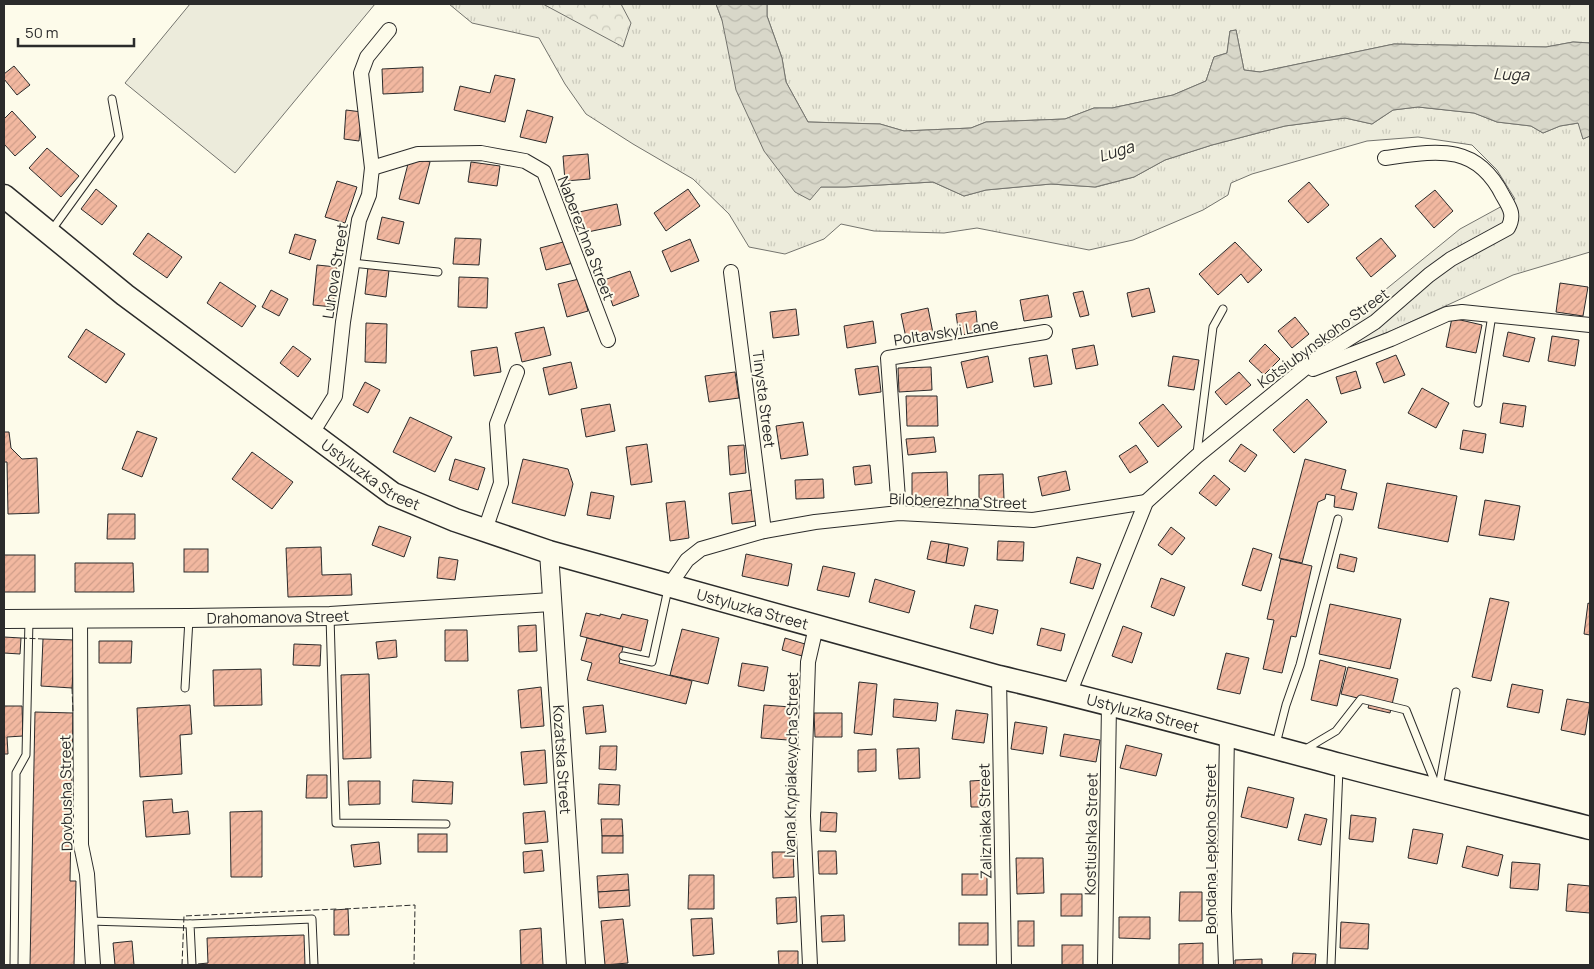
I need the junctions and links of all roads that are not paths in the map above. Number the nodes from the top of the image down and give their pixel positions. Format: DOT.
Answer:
graph roads {
  1 [pos="389,30"];
  2 [pos="112,99"];
  3 [pos="1385,158"];
  4 [pos="372,168"];
  5 [pos="4,196"];
  6 [pos="49,233"];
  7 [pos="352,263"];
  8 [pos="438,272"];
  9 [pos="730,272"];
  10 [pos="1223,309"];
  11 [pos="1492,315"];
  12 [pos="1590,325"];
  13 [pos="1045,332"];
  14 [pos="608,340"];
  15 [pos="517,372"];
  16 [pos="1296,375"];
  17 [pos="1478,403"];
  18 [pos="312,432"];
  19 [pos="1197,456"];
  20 [pos="1146,502"];
  21 [pos="899,513"];
  22 [pos="1338,519"];
  23 [pos="484,530"];
  24 [pos="764,531"];
  25 [pos="549,552"];
  26 [pos="669,586"];
  27 [pos="551,602"];
  28 [pos="330,616"];
  29 [pos="4,618"];
  30 [pos="30,618"];
  31 [pos="80,618"];
  32 [pos="189,618"];
  33 [pos="816,627"];
  34 [pos="623,656"];
  35 [pos="999,677"];
  36 [pos="185,688"];
  37 [pos="1456,692"];
  38 [pos="1070,694"];
  39 [pos="1110,704"];
  40 [pos="1227,734"];
  41 [pos="1275,747"];
  42 [pos="1298,753"];
  43 [pos="1339,765"];
  44 [pos="1438,790"];
  45 [pos="446,824"];
  46 [pos="1590,828"];
  47 [pos="89,921"];
  48 [pos="190,924"];
  49 [pos="14,965"];
  50 [pos="93,965"];
  51 [pos="192,965"];
  52 [pos="314,965"];
  53 [pos="576,965"];
  54 [pos="810,965"];
  55 [pos="1004,965"];
  56 [pos="1105,965"];
  57 [pos="1226,965"];
  58 [pos="1331,965"];
  1 -- 4 [label="street, Luhova Street"];
  2 -- 6 [label="lane"];
  3 -- 16 [label="street, Kotsiubynskoho Street"];
  4 -- 7 [label="street, Luhova Street"];
  4 -- 14 [label="street, Naberezhna Street"];
  5 -- 6 [label="main road, Ustyluzka Street"];
  6 -- 18 [label="main road, Ustyluzka Street"];
  7 -- 8 [label="lane"];
  7 -- 18 [label="street, Luhova Street"];
  9 -- 24 [label="street, Tinysta Street"];
  10 -- 19 [label="lane"];
  11 -- 12 [label="street"];
  11 -- 16 [label="street"];
  11 -- 17 [label="lane"];
  13 -- 21 [label="street, Poltavskyi Lane"];
  15 -- 23 [label="street"];
  16 -- 19 [label="street, Kotsiubynskoho Street"];
  18 -- 23 [label="main road, Ustyluzka Street"];
  19 -- 20 [label="street, Kotsiubynskoho Street"];
  20 -- 21 [label="street, Biloberezhna Street"];
  20 -- 38 [label="street, Kotsiubynskoho Street"];
  21 -- 24 [label="street, Biloberezhna Street"];
  22 -- 41 [label="lane"];
  23 -- 25 [label="main road, Ustyluzka Street"];
  24 -- 26 [label="street, Biloberezhna Street"];
  25 -- 26 [label="main road, Ustyluzka Street"];
  25 -- 27 [label="street, Kozatska Street"];
  26 -- 33 [label="main road, Ustyluzka Street"];
  26 -- 34 [label="lane"];
  27 -- 28 [label="street, Drahomanova Street"];
  27 -- 53 [label="street, Kozatska Street"];
  28 -- 32 [label="street, Drahomanova Street"];
  28 -- 45 [label="lane"];
  29 -- 30 [label="street, Drahomanova Street"];
  30 -- 31 [label="street, Drahomanova Street"];
  30 -- 49 [label="lane"];
  31 -- 32 [label="street, Drahomanova Street"];
  31 -- 47 [label="street, Dovbusha Street"];
  32 -- 36 [label="lane"];
  33 -- 35 [label="main road, Ustyluzka Street"];
  33 -- 54 [label="street, Ivana Krypiakevycha Street"];
  35 -- 38 [label="main road, Ustyluzka Street"];
  35 -- 55 [label="street, Zalizniaka Street"];
  37 -- 44 [label="lane"];
  38 -- 39 [label="main road, Ustyluzka Street"];
  39 -- 40 [label="main road, Ustyluzka Street"];
  39 -- 56 [label="street, Kostiushka Street"];
  40 -- 41 [label="main road, Ustyluzka Street"];
  40 -- 57 [label="street, Bohdana Lepkoho Street"];
  41 -- 42 [label="main road, Ustyluzka Street"];
  42 -- 43 [label="main road, Ustyluzka Street"];
  42 -- 44 [label="lane"];
  43 -- 44 [label="main road, Ustyluzka Street"];
  43 -- 58 [label="lane"];
  44 -- 46 [label="main road, Ustyluzka Street"];
  47 -- 48 [label="lane"];
  47 -- 50 [label="street, Dovbusha Street"];
  48 -- 51 [label="lane"];
  48 -- 52 [label="lane"];
}
